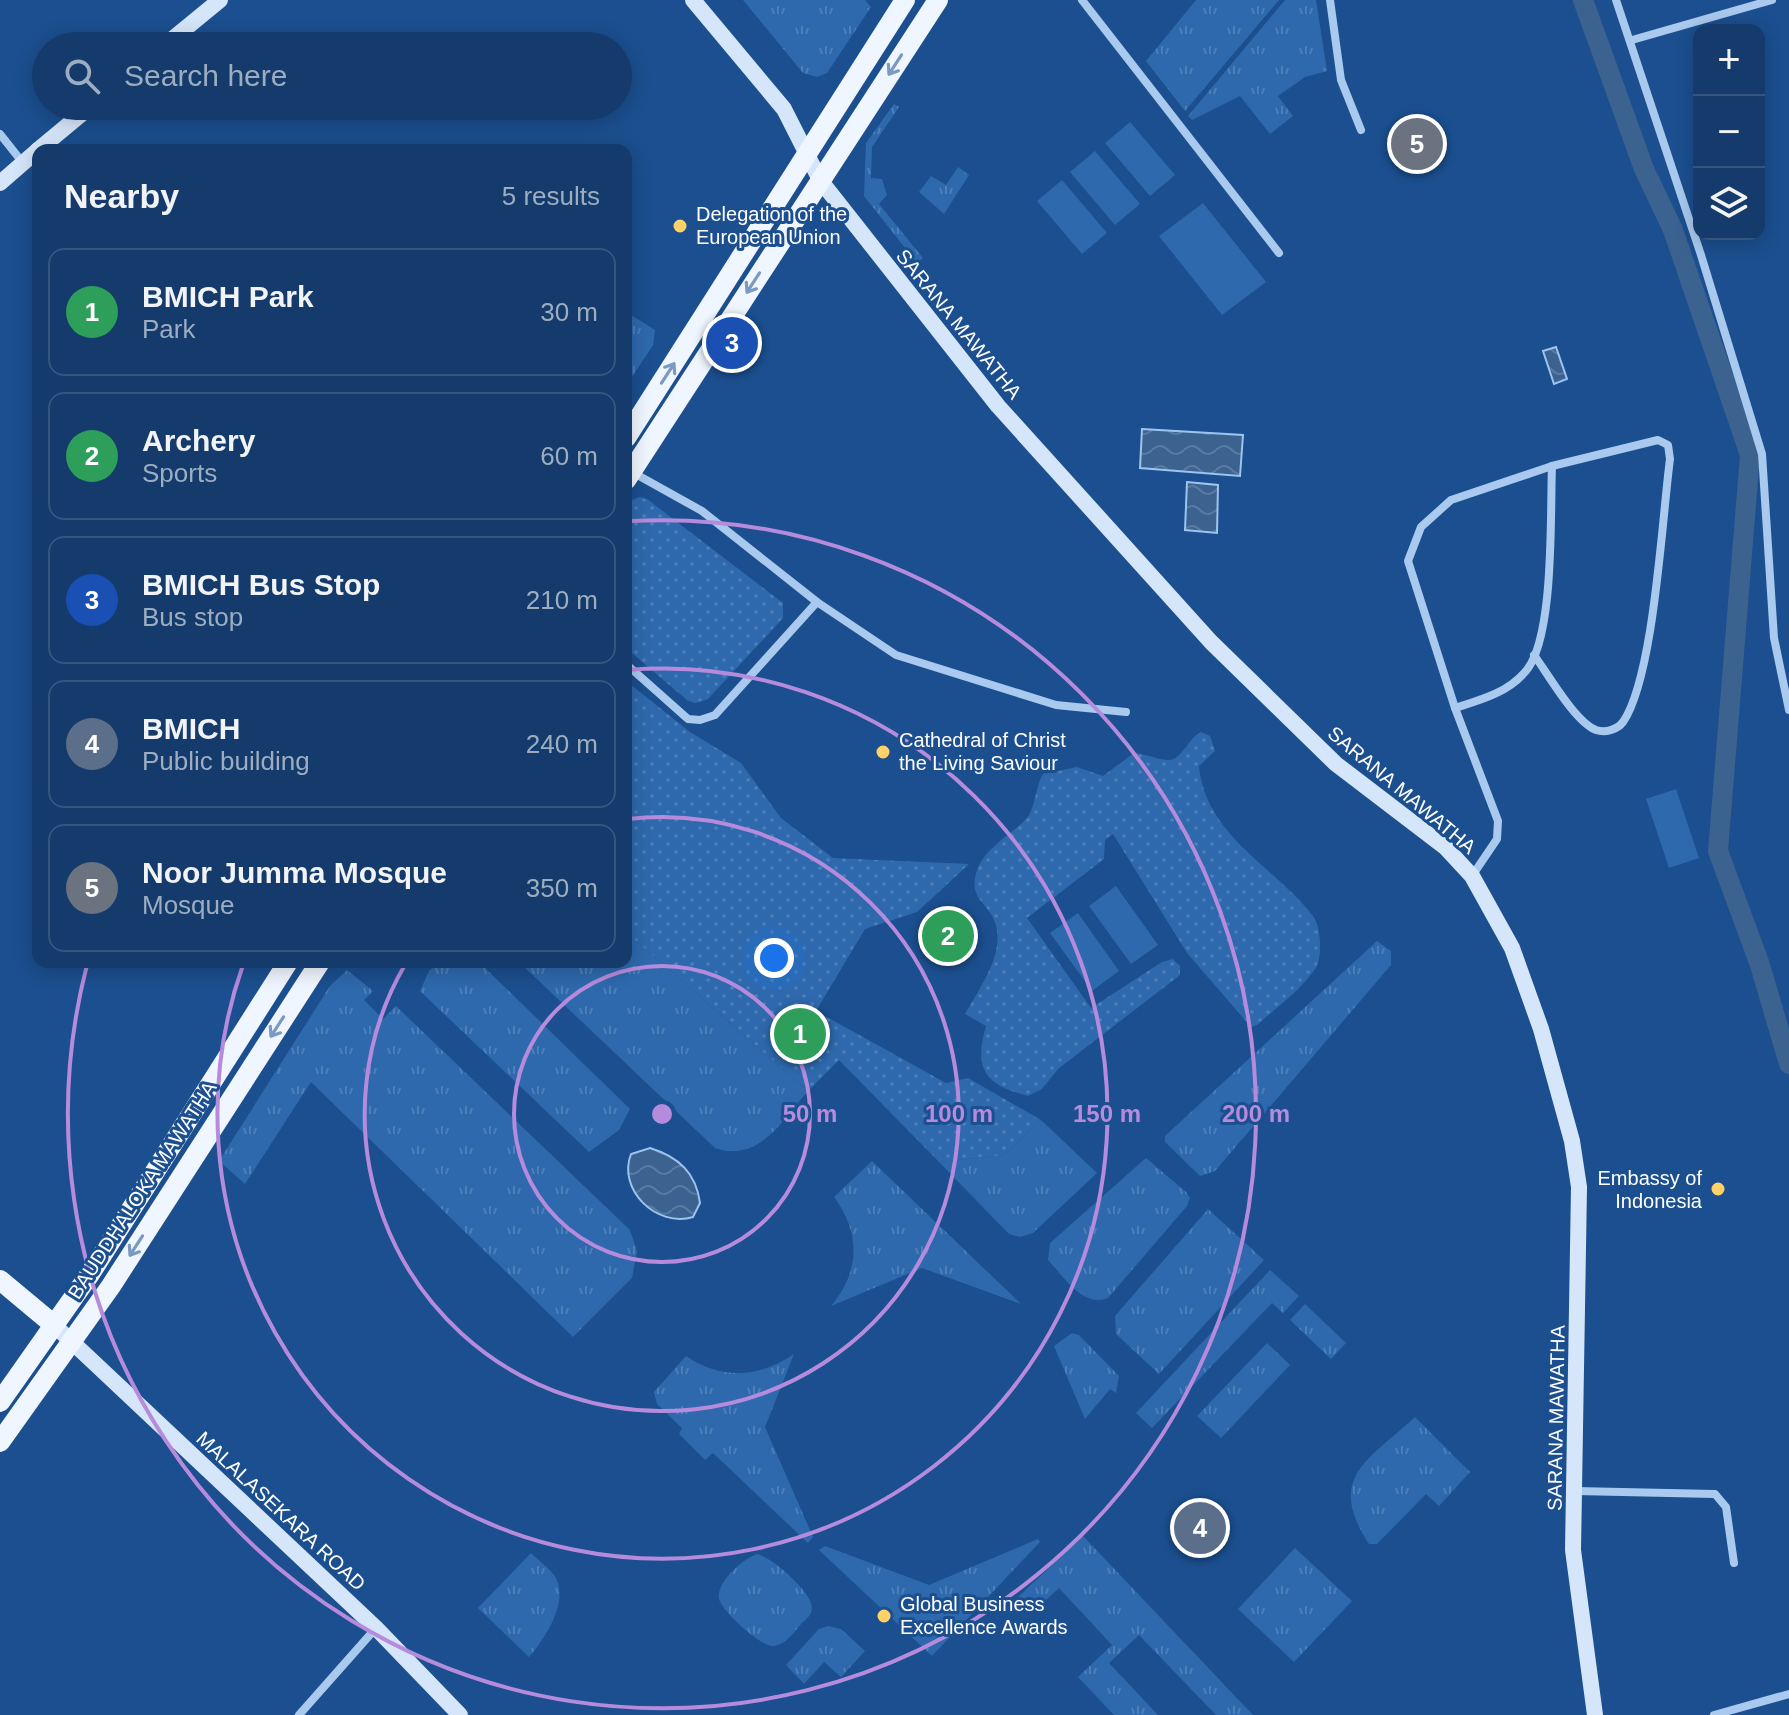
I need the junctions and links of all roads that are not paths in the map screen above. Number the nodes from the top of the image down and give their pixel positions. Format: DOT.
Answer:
graph roads {
  1 [pos="220,0"];
  2 [pos="693,0"];
  3 [pos="905,0"];
  4 [pos="938,0"];
  5 [pos="1082,0"];
  6 [pos="1330,0"];
  7 [pos="1616,0"];
  8 [pos="1772,0"];
  9 [pos="181,32"];
  10 [pos="1632,40"];
  11 [pos="74,120"];
  12 [pos="1361,130"];
  13 [pos="0,134"];
  14 [pos="45,144"];
  15 [pos="32,155"];
  16 [pos="806,157"];
  17 [pos="23,163"];
  18 [pos="820,180"];
  19 [pos="0,183"];
  20 [pos="1279,253"];
  21 [pos="632,429"];
  22 [pos="1552,466"];
  23 [pos="632,471"];
  24 [pos="632,477"];
  25 [pos="817,602"];
  26 [pos="1534,655"];
  27 [pos="632,669"];
  28 [pos="1455,708"];
  29 [pos="1789,710"];
  30 [pos="1126,712"];
  31 [pos="1472,876"];
  32 [pos="284,968"];
  33 [pos="316,968"];
  34 [pos="0,1280"];
  35 [pos="54,1325"];
  36 [pos="71,1341"];
  37 [pos="0,1402"];
  38 [pos="0,1442"];
  39 [pos="1575,1491"];
  40 [pos="1734,1563"];
  41 [pos="376,1628"];
  42 [pos="1789,1694"];
  43 [pos="299,1715"];
  44 [pos="460,1715"];
  45 [pos="1595,1715"];
  46 [pos="1714,1715"];
  1 -- 9 [label="street"];
  2 -- 16 [label="street, SARANA MAWATHA"];
  3 -- 16 [label="main road"];
  4 -- 18 [label="main road, one-way"];
  5 -- 20 [label="street"];
  6 -- 12 [label="street"];
  7 -- 10 [label="street"];
  8 -- 10 [label="street"];
  10 -- 29 [label="street"];
  11 -- 14 [label="street"];
  13 -- 17 [label="street"];
  15 -- 17 [label="street"];
  16 -- 18 [label="street, SARANA MAWATHA"];
  21 -- 16 [label="main road, one-way"];
  17 -- 19 [label="street"];
  18 -- 23 [label="main road, one-way"];
  18 -- 31 [label="street, SARANA MAWATHA"];
  22 -- 26 [label="street"];
  22 -- 26 [label="street"];
  22 -- 28 [label="street"];
  24 -- 25 [label="street"];
  25 -- 27 [label="street"];
  25 -- 30 [label="street"];
  26 -- 28 [label="street"];
  28 -- 31 [label="street"];
  31 -- 39 [label="street, SARANA MAWATHA"];
  32 -- 35 [label="main road, BAUDDHALOKA MAWATHA"];
  33 -- 36 [label="main road, BAUDDHALOKA MAWATHA, one-way"];
  34 -- 35 [label="main road"];
  35 -- 36 [label="street, MALALASEKARA ROAD"];
  35 -- 37 [label="main road, BAUDDHALOKA MAWATHA"];
  36 -- 38 [label="main road, BAUDDHALOKA MAWATHA"];
  36 -- 41 [label="street, MALALASEKARA ROAD"];
  39 -- 40 [label="street"];
  39 -- 45 [label="street, SARANA MAWATHA"];
  41 -- 43 [label="street"];
  41 -- 44 [label="street, MALALASEKARA ROAD"];
  42 -- 46 [label="street"];
}
